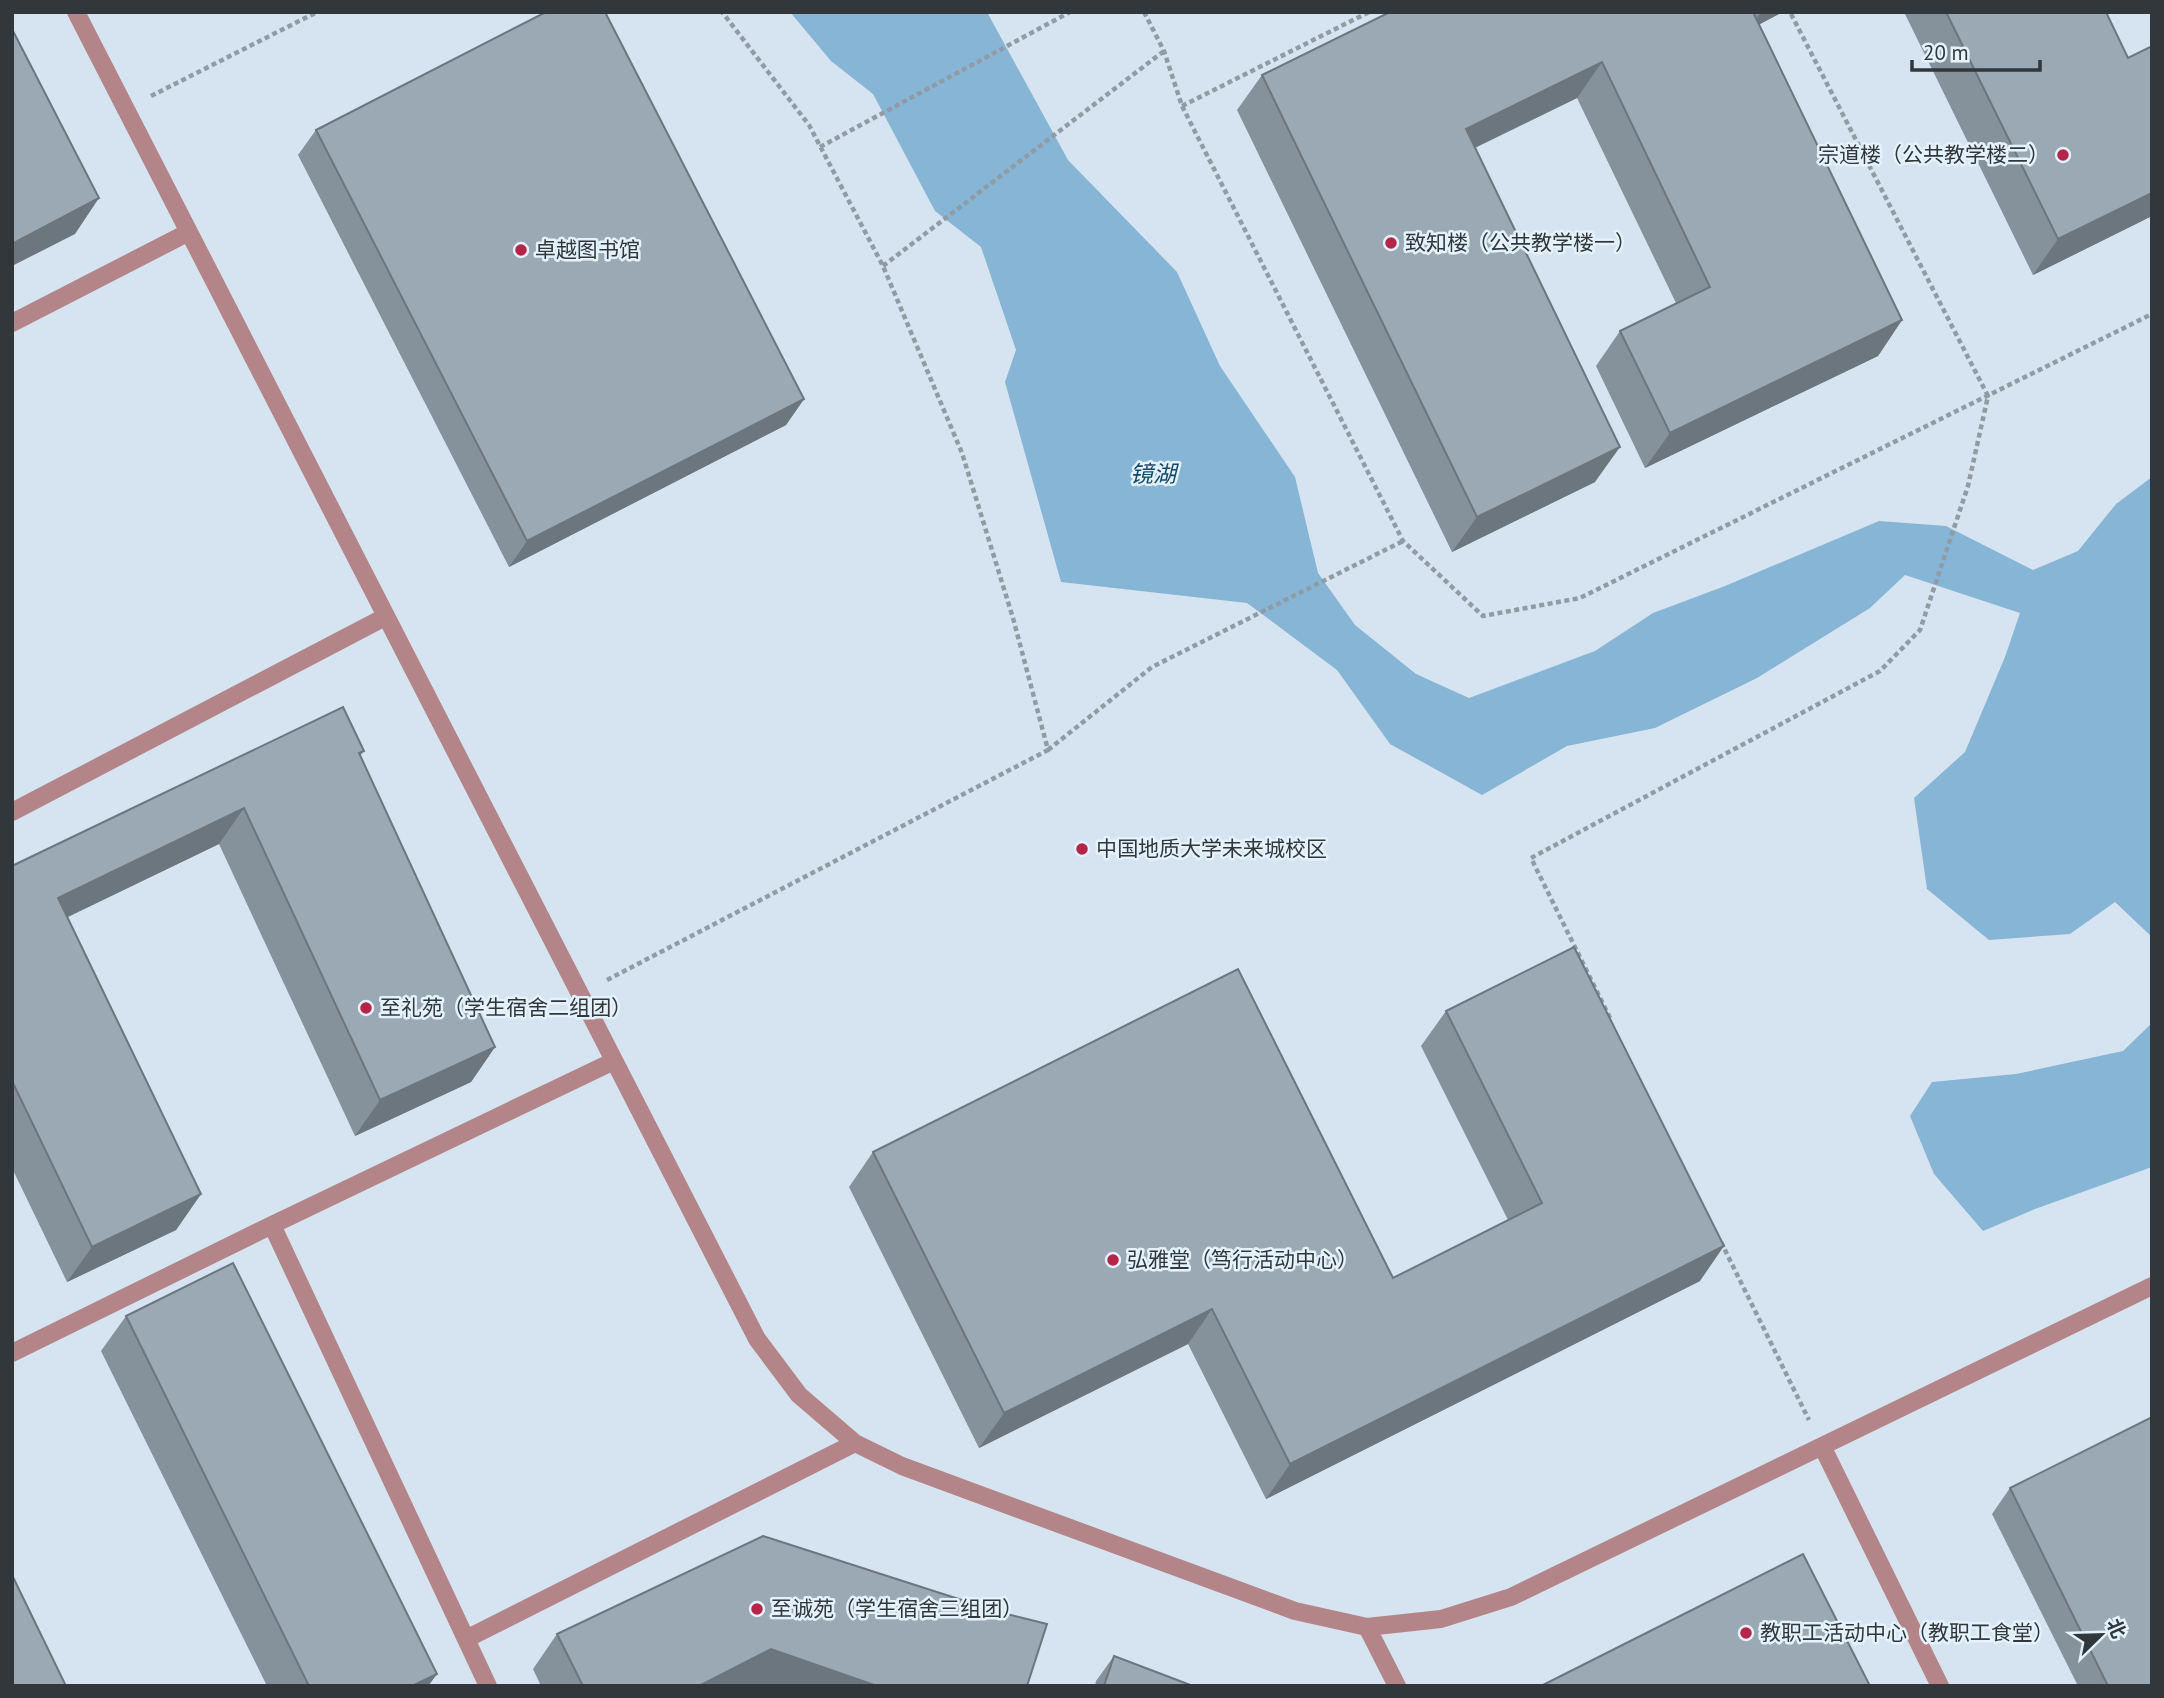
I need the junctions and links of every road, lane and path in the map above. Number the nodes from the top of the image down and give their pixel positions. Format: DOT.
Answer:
graph roads {
  1 [pos="76,12"];
  2 [pos="317,12"];
  3 [pos="722,12"];
  4 [pos="1070,12"];
  5 [pos="1144,12"];
  6 [pos="1369,12"];
  7 [pos="1790,12"];
  8 [pos="1164,51"];
  9 [pos="1182,106"];
  10 [pos="125,109"];
  11 [pos="820,147"];
  12 [pos="188,232"];
  13 [pos="883,266"];
  14 [pos="2152,314"];
  15 [pos="12,323"];
  16 [pos="1988,396"];
  17 [pos="1403,541"];
  18 [pos="386,617"];
  19 [pos="1048,750"];
  20 [pos="12,813"];
  21 [pos="579,994"];
  22 [pos="1611,1021"];
  23 [pos="614,1061"];
  24 [pos="272,1225"];
  25 [pos="1717,1234"];
  26 [pos="2152,1286"];
  27 [pos="12,1353"];
  28 [pos="855,1443"];
  29 [pos="1822,1446"];
  30 [pos="1367,1627"];
  31 [pos="466,1639"];
  32 [pos="488,1686"];
  33 [pos="1397,1686"];
  34 [pos="1940,1686"];
  1 -- 10 [label="street"];
  2 -- 10 [label="path"];
  3 -- 11 [label="path"];
  4 -- 11 [label="path"];
  5 -- 8 [label="path"];
  6 -- 9 [label="path"];
  7 -- 16 [label="path"];
  8 -- 9 [label="path"];
  8 -- 13 [label="path"];
  9 -- 17 [label="path"];
  10 -- 12 [label="street"];
  11 -- 13 [label="path"];
  12 -- 15 [label="street"];
  12 -- 18 [label="street"];
  13 -- 19 [label="path"];
  14 -- 16 [label="path"];
  16 -- 17 [label="path"];
  16 -- 22 [label="path"];
  17 -- 19 [label="path"];
  18 -- 20 [label="street"];
  18 -- 21 [label="street"];
  19 -- 21 [label="path"];
  21 -- 23 [label="street"];
  23 -- 24 [label="street"];
  23 -- 28 [label="street"];
  24 -- 27 [label="street"];
  24 -- 31 [label="street"];
  25 -- 29 [label="path"];
  26 -- 29 [label="street"];
  28 -- 30 [label="street"];
  28 -- 31 [label="street"];
  29 -- 30 [label="street"];
  29 -- 34 [label="street"];
  30 -- 33 [label="street"];
  31 -- 32 [label="street"];
}
